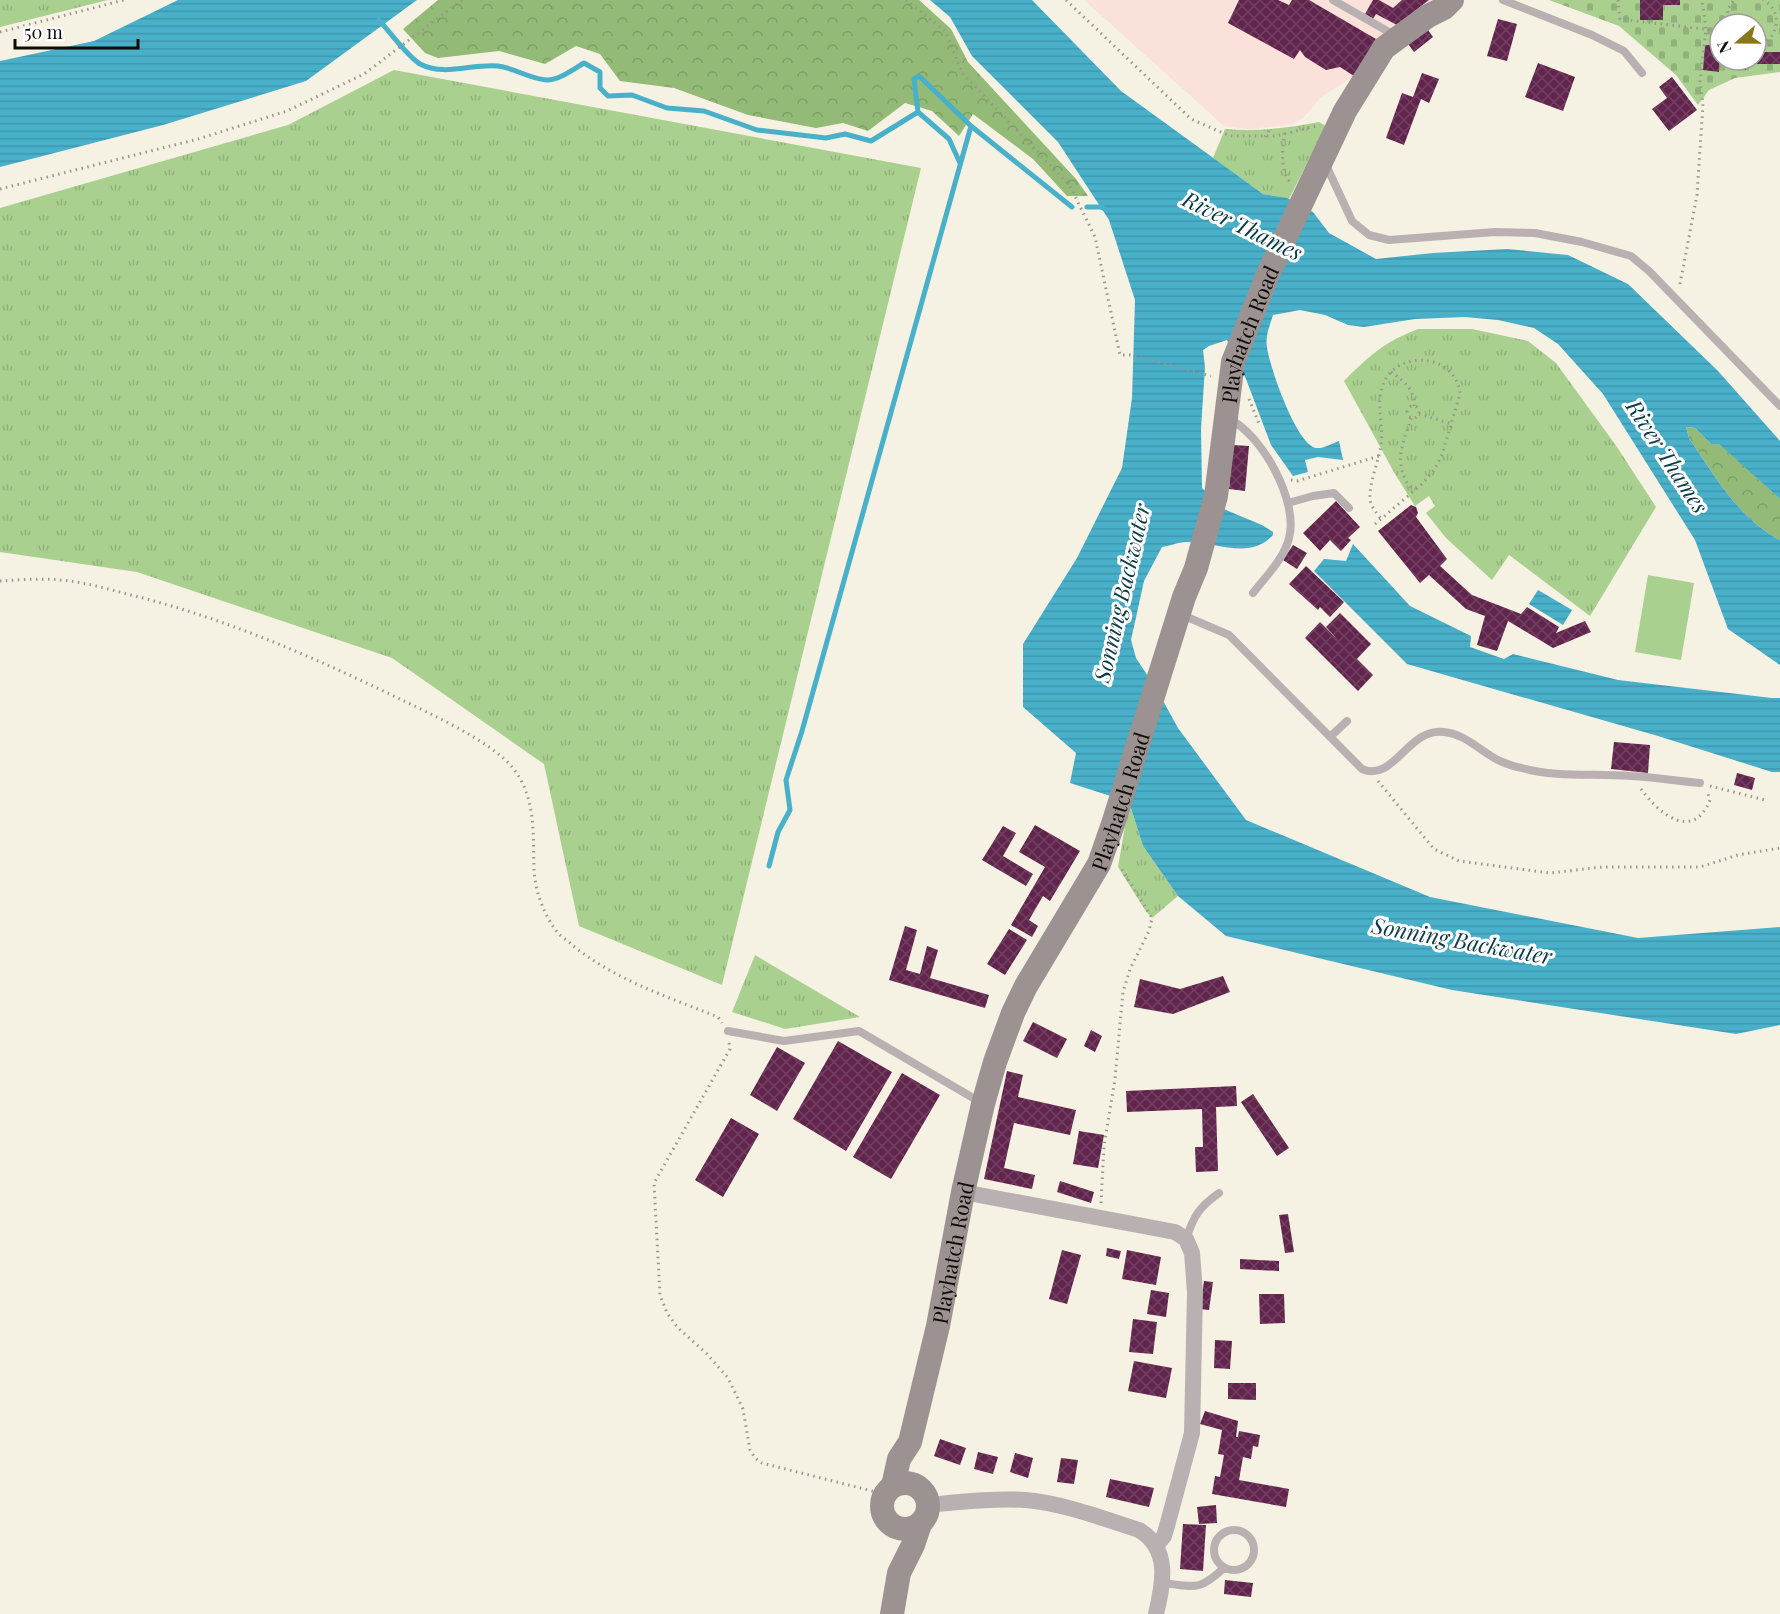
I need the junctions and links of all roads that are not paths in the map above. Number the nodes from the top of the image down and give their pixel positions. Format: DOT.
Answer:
graph roads {
  1 [pos="1333,0"];
  2 [pos="1452,0"];
  3 [pos="1503,0"];
  4 [pos="1398,38"];
  5 [pos="1642,73"];
  6 [pos="1319,162"];
  7 [pos="1780,406"];
  8 [pos="1227,418"];
  9 [pos="1288,503"];
  10 [pos="1349,508"];
  11 [pos="1253,593"];
  12 [pos="1182,605"];
  13 [pos="1347,721"];
  14 [pos="1330,737"];
  15 [pos="1700,783"];
  16 [pos="728,1032"];
  17 [pos="983,1104"];
  18 [pos="963,1192"];
  19 [pos="1219,1193"];
  20 [pos="1186,1239"];
  21 [pos="910,1442"];
  22 [pos="889,1491"];
  23 [pos="922,1506"];
  24 [pos="889,1524"];
  25 [pos="1156,1546"];
  26 [pos="1224,1568"];
  27 [pos="899,1573"];
  28 [pos="1163,1583"];
  29 [pos="892,1614"];
  30 [pos="1156,1614"];
  1 -- 4 [label="lane"];
  2 -- 4 [label="main road, Playhatch Road"];
  3 -- 5 [label="lane"];
  4 -- 6 [label="main road, Playhatch Road"];
  6 -- 7 [label="lane"];
  6 -- 8 [label="main road, Playhatch Road"];
  8 -- 9 [label="lane"];
  8 -- 12 [label="main road, Playhatch Road"];
  9 -- 10 [label="lane"];
  9 -- 11 [label="lane"];
  12 -- 14 [label="lane"];
  12 -- 17 [label="main road, Playhatch Road"];
  13 -- 14 [label="lane"];
  14 -- 15 [label="lane"];
  16 -- 17 [label="lane"];
  17 -- 18 [label="main road, Playhatch Road"];
  18 -- 20 [label="street"];
  18 -- 21 [label="main road, Playhatch Road"];
  19 -- 20 [label="lane"];
  20 -- 25 [label="street"];
  21 -- 22 [label="main road, Playhatch Road"];
  21 -- 23 [label="main road, Playhatch Road"];
  22 -- 23 [label="main road"];
  22 -- 24 [label="main road"];
  23 -- 24 [label="main road"];
  23 -- 25 [label="street"];
  23 -- 27 [label="main road"];
  24 -- 27 [label="main road"];
  25 -- 28 [label="street"];
  26 -- 26 [label="lane"];
  26 -- 28 [label="lane"];
  27 -- 29 [label="main road"];
  28 -- 30 [label="street"];
}
